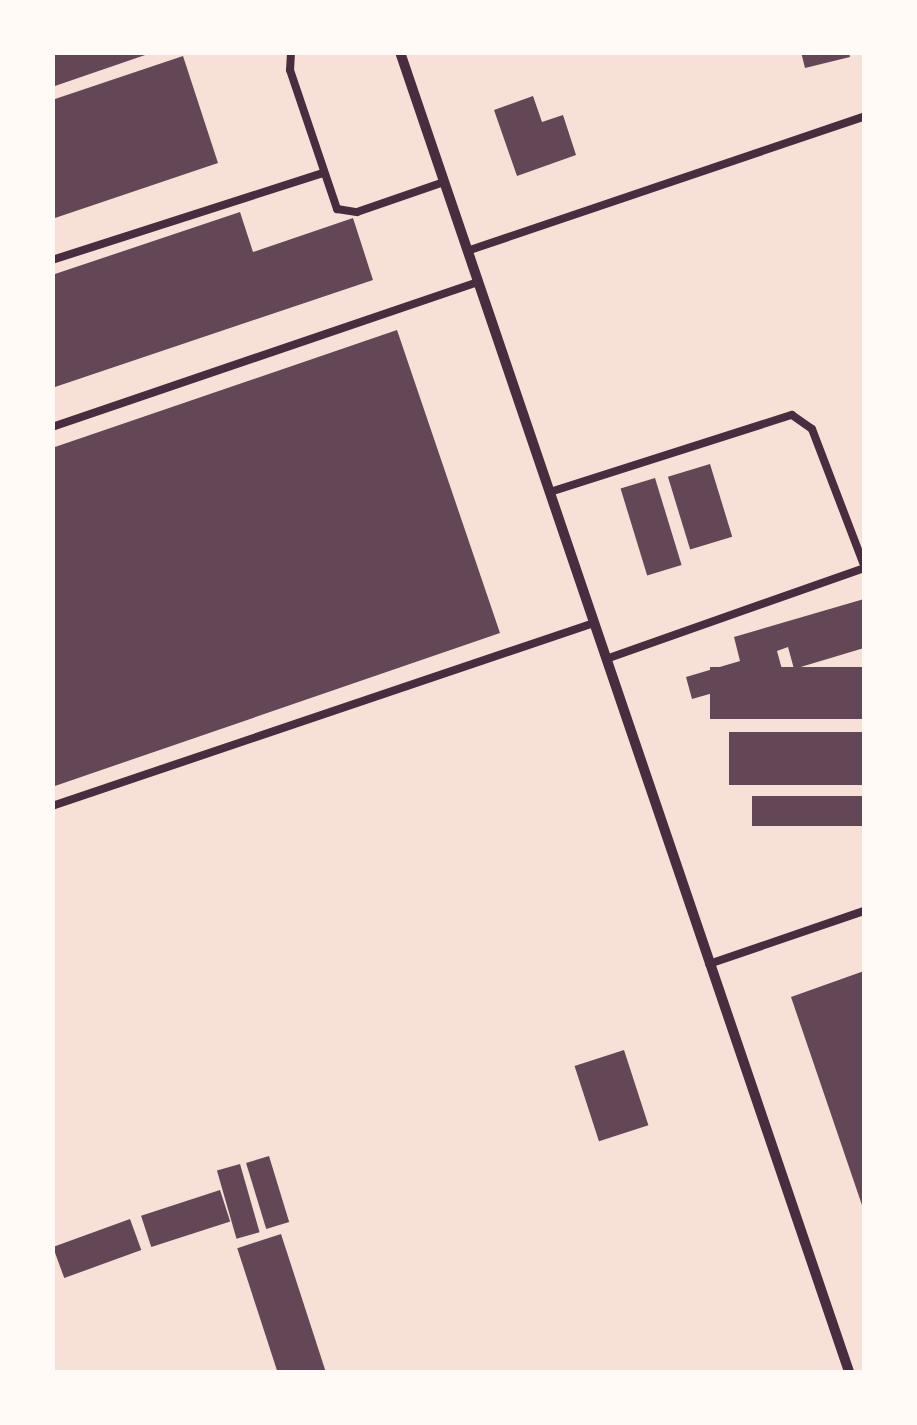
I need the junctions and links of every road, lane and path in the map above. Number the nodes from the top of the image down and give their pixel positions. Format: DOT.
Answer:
graph roads {
  1 [pos="291,52"];
  2 [pos="400,52"];
  3 [pos="864,117"];
  4 [pos="322,173"];
  5 [pos="444,182"];
  6 [pos="467,251"];
  7 [pos="52,260"];
  8 [pos="478,282"];
  9 [pos="52,427"];
  10 [pos="550,492"];
  11 [pos="864,567"];
  12 [pos="594,623"];
  13 [pos="606,658"];
  14 [pos="52,806"];
  15 [pos="864,911"];
  16 [pos="710,964"];
  17 [pos="849,1372"];
  1 -- 4 [label="lane"];
  2 -- 5 [label="street"];
  3 -- 6 [label="lane"];
  4 -- 5 [label="lane"];
  4 -- 7 [label="lane"];
  5 -- 6 [label="street"];
  6 -- 8 [label="street"];
  8 -- 9 [label="lane"];
  8 -- 10 [label="street"];
  10 -- 11 [label="lane"];
  10 -- 12 [label="street"];
  11 -- 13 [label="lane"];
  12 -- 13 [label="street"];
  12 -- 14 [label="lane"];
  13 -- 16 [label="street"];
  15 -- 16 [label="lane"];
  16 -- 17 [label="street"];
}
